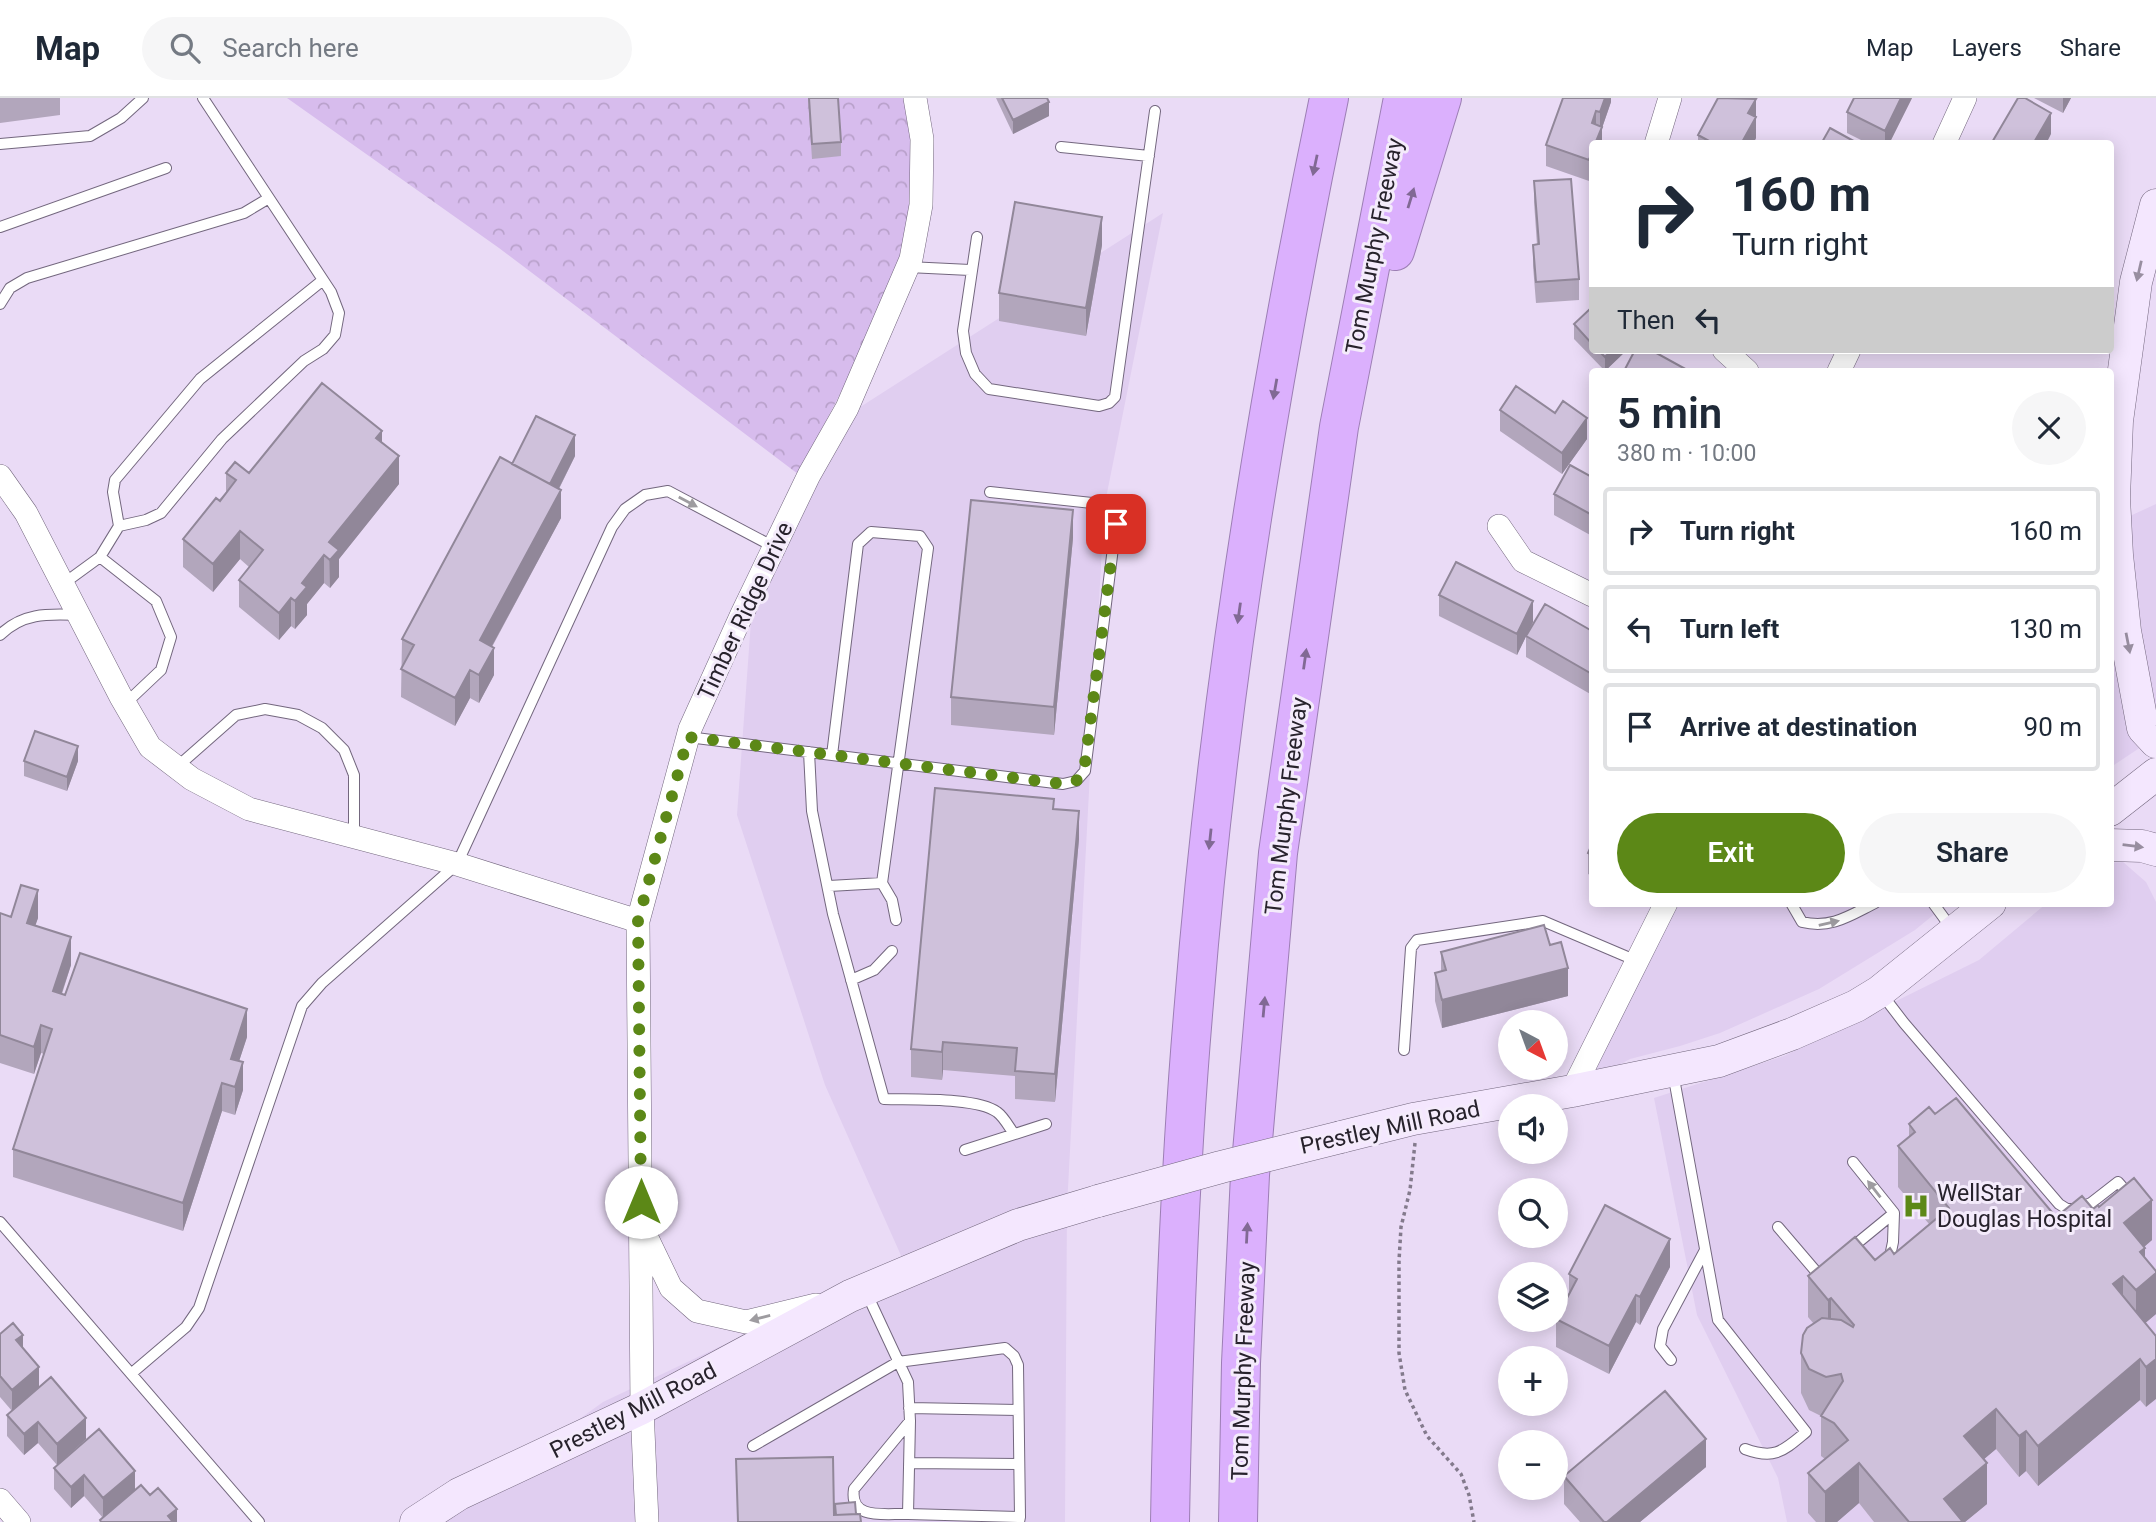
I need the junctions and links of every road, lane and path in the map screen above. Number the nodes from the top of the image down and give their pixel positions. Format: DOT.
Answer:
graph roads {
  1 [pos="143,98"];
  2 [pos="204,98"];
  3 [pos="915,98"];
  4 [pos="1329,98"];
  5 [pos="1403,98"];
  6 [pos="1442,98"];
  7 [pos="1670,98"];
  8 [pos="1965,98"];
  9 [pos="1155,111"];
  10 [pos="1657,140"];
  11 [pos="1946,140"];
  12 [pos="0,144"];
  13 [pos="1061,148"];
  14 [pos="1149,156"];
  15 [pos="166,168"];
  16 [pos="269,198"];
  17 [pos="2156,205"];
  18 [pos="0,228"];
  19 [pos="976,237"];
  20 [pos="908,267"];
  21 [pos="970,270"];
  22 [pos="323,280"];
  23 [pos="0,304"];
  24 [pos="1729,354"];
  25 [pos="1745,368"];
  26 [pos="1339,427"];
  27 [pos="0,476"];
  28 [pos="990,492"];
  29 [pos="119,526"];
  30 [pos="1499,526"];
  31 [pos="774,547"];
  32 [pos="100,557"];
  33 [pos="63,584"];
  34 [pos="1589,594"];
  35 [pos="78,615"];
  36 [pos="0,635"];
  37 [pos="125,704"];
  38 [pos="688,737"];
  39 [pos="2156,742"];
  40 [pos="808,752"];
  41 [pos="832,755"];
  42 [pos="900,763"];
  43 [pos="177,767"];
  44 [pos="2156,774"];
  45 [pos="2114,807"];
  46 [pos="354,837"];
  47 [pos="2114,845"];
  48 [pos="2156,850"];
  49 [pos="457,864"];
  50 [pos="882,883"];
  51 [pos="829,886"];
  52 [pos="1665,907"];
  53 [pos="1793,907"];
  54 [pos="1867,907"];
  55 [pos="1936,907"];
  56 [pos="1985,907"];
  57 [pos="896,920"];
  58 [pos="638,921"];
  59 [pos="1954,931"];
  60 [pos="892,951"];
  61 [pos="1637,961"];
  62 [pos="851,981"];
  63 [pos="1880,992"];
  64 [pos="1404,1050"];
  65 [pos="1673,1070"];
  66 [pos="1572,1091"];
  67 [pos="1421,1118"];
  68 [pos="1046,1124"];
  69 [pos="1014,1134"];
  70 [pos="965,1150"];
  71 [pos="1853,1162"];
  72 [pos="2138,1205"];
  73 [pos="1894,1213"];
  74 [pos="0,1222"];
  75 [pos="642,1227"];
  76 [pos="1778,1227"];
  77 [pos="1705,1250"];
  78 [pos="1840,1257"];
  79 [pos="1829,1266"];
  80 [pos="1884,1270"];
  81 [pos="1819,1275"];
  82 [pos="1828,1283"];
  83 [pos="858,1293"];
  84 [pos="1671,1360"];
  85 [pos="898,1362"];
  86 [pos="132,1373"];
  87 [pos="642,1408"];
  88 [pos="909,1408"];
  89 [pos="1018,1410"];
  90 [pos="910,1421"];
  91 [pos="753,1446"];
  92 [pos="1745,1449"];
  93 [pos="909,1463"];
  94 [pos="1019,1464"];
  95 [pos="0,1500"];
  96 [pos="908,1514"];
  97 [pos="1019,1520"];
  98 [pos="19,1522"];
  99 [pos="259,1522"];
  100 [pos="416,1522"];
  101 [pos="647,1522"];
  102 [pos="1170,1522"];
  103 [pos="1238,1522"];
  104 [pos="1474,1522"];
  1 -- 12 [label="lane"];
  2 -- 16 [label="lane"];
  3 -- 20 [label="street, Timber Ridge Drive"];
  4 -- 102 [label="highway, one-way"];
  5 -- 26 [label="highway, Tom Murphy Freeway"];
  26 -- 6 [label="highway, one-way"];
  7 -- 10 [label="street"];
  8 -- 11 [label="street"];
  9 -- 14 [label="lane"];
  13 -- 14 [label="lane"];
  14 -- 21 [label="lane"];
  15 -- 18 [label="lane"];
  16 -- 22 [label="lane"];
  16 -- 23 [label="lane"];
  17 -- 39 [label="street, one-way"];
  19 -- 21 [label="lane"];
  20 -- 21 [label="lane"];
  20 -- 31 [label="street, Timber Ridge Drive"];
  22 -- 29 [label="lane"];
  22 -- 29 [label="lane"];
  24 -- 25 [label="street"];
  103 -- 26 [label="highway, Tom Murphy Freeway, one-way"];
  27 -- 33 [label="street"];
  28 -- 42 [label="lane"];
  29 -- 32 [label="lane"];
  30 -- 34 [label="street"];
  31 -- 38 [label="street, Timber Ridge Drive"];
  49 -- 31 [label="lane, one-way"];
  32 -- 33 [label="lane"];
  32 -- 37 [label="lane"];
  33 -- 35 [label="street"];
  35 -- 36 [label="lane"];
  35 -- 37 [label="street"];
  37 -- 43 [label="street"];
  38 -- 40 [label="lane"];
  38 -- 58 [label="street, Timber Ridge Drive"];
  40 -- 41 [label="lane"];
  40 -- 51 [label="lane"];
  41 -- 42 [label="lane"];
  41 -- 42 [label="lane"];
  42 -- 50 [label="lane"];
  43 -- 46 [label="street"];
  43 -- 46 [label="lane"];
  44 -- 45 [label="street"];
  46 -- 49 [label="street"];
  47 -- 48 [label="street, one-way"];
  49 -- 58 [label="street"];
  49 -- 86 [label="lane"];
  50 -- 51 [label="lane"];
  50 -- 57 [label="lane"];
  51 -- 62 [label="lane"];
  52 -- 61 [label="street"];
  53 -- 54 [label="lane, one-way"];
  55 -- 59 [label="lane"];
  56 -- 59 [label="street, Prestley Mill Road"];
  58 -- 75 [label="street, Timber Ridge Drive"];
  59 -- 63 [label="street, Prestley Mill Road"];
  60 -- 62 [label="lane"];
  61 -- 64 [label="lane"];
  61 -- 66 [label="street"];
  62 -- 69 [label="lane"];
  63 -- 65 [label="street, Prestley Mill Road"];
  63 -- 72 [label="lane"];
  65 -- 66 [label="street, Prestley Mill Road"];
  65 -- 77 [label="lane"];
  66 -- 67 [label="street, Prestley Mill Road"];
  67 -- 83 [label="street, Prestley Mill Road, bridge"];
  67 -- 104 [label="path"];
  68 -- 69 [label="lane"];
  69 -- 70 [label="lane"];
  73 -- 71 [label="lane, one-way"];
  73 -- 78 [label="lane"];
  73 -- 80 [label="lane"];
  74 -- 86 [label="lane"];
  83 -- 75 [label="street, Prestley Mill Road, one-way"];
  75 -- 87 [label="street, Timber Ridge Drive"];
  76 -- 81 [label="lane"];
  77 -- 84 [label="lane"];
  77 -- 92 [label="lane"];
  79 -- 81 [label="lane"];
  81 -- 82 [label="lane"];
  83 -- 85 [label="lane"];
  83 -- 87 [label="street, Prestley Mill Road"];
  85 -- 88 [label="lane"];
  85 -- 89 [label="lane"];
  85 -- 91 [label="lane"];
  86 -- 99 [label="lane"];
  87 -- 100 [label="street, Prestley Mill Road"];
  87 -- 101 [label="street, Timber Ridge Drive"];
  88 -- 89 [label="lane"];
  88 -- 90 [label="lane"];
  89 -- 94 [label="lane"];
  90 -- 93 [label="lane"];
  90 -- 96 [label="lane"];
  93 -- 94 [label="lane"];
  93 -- 96 [label="lane"];
  94 -- 97 [label="lane"];
  95 -- 98 [label="street"];
  96 -- 97 [label="lane"];
}
